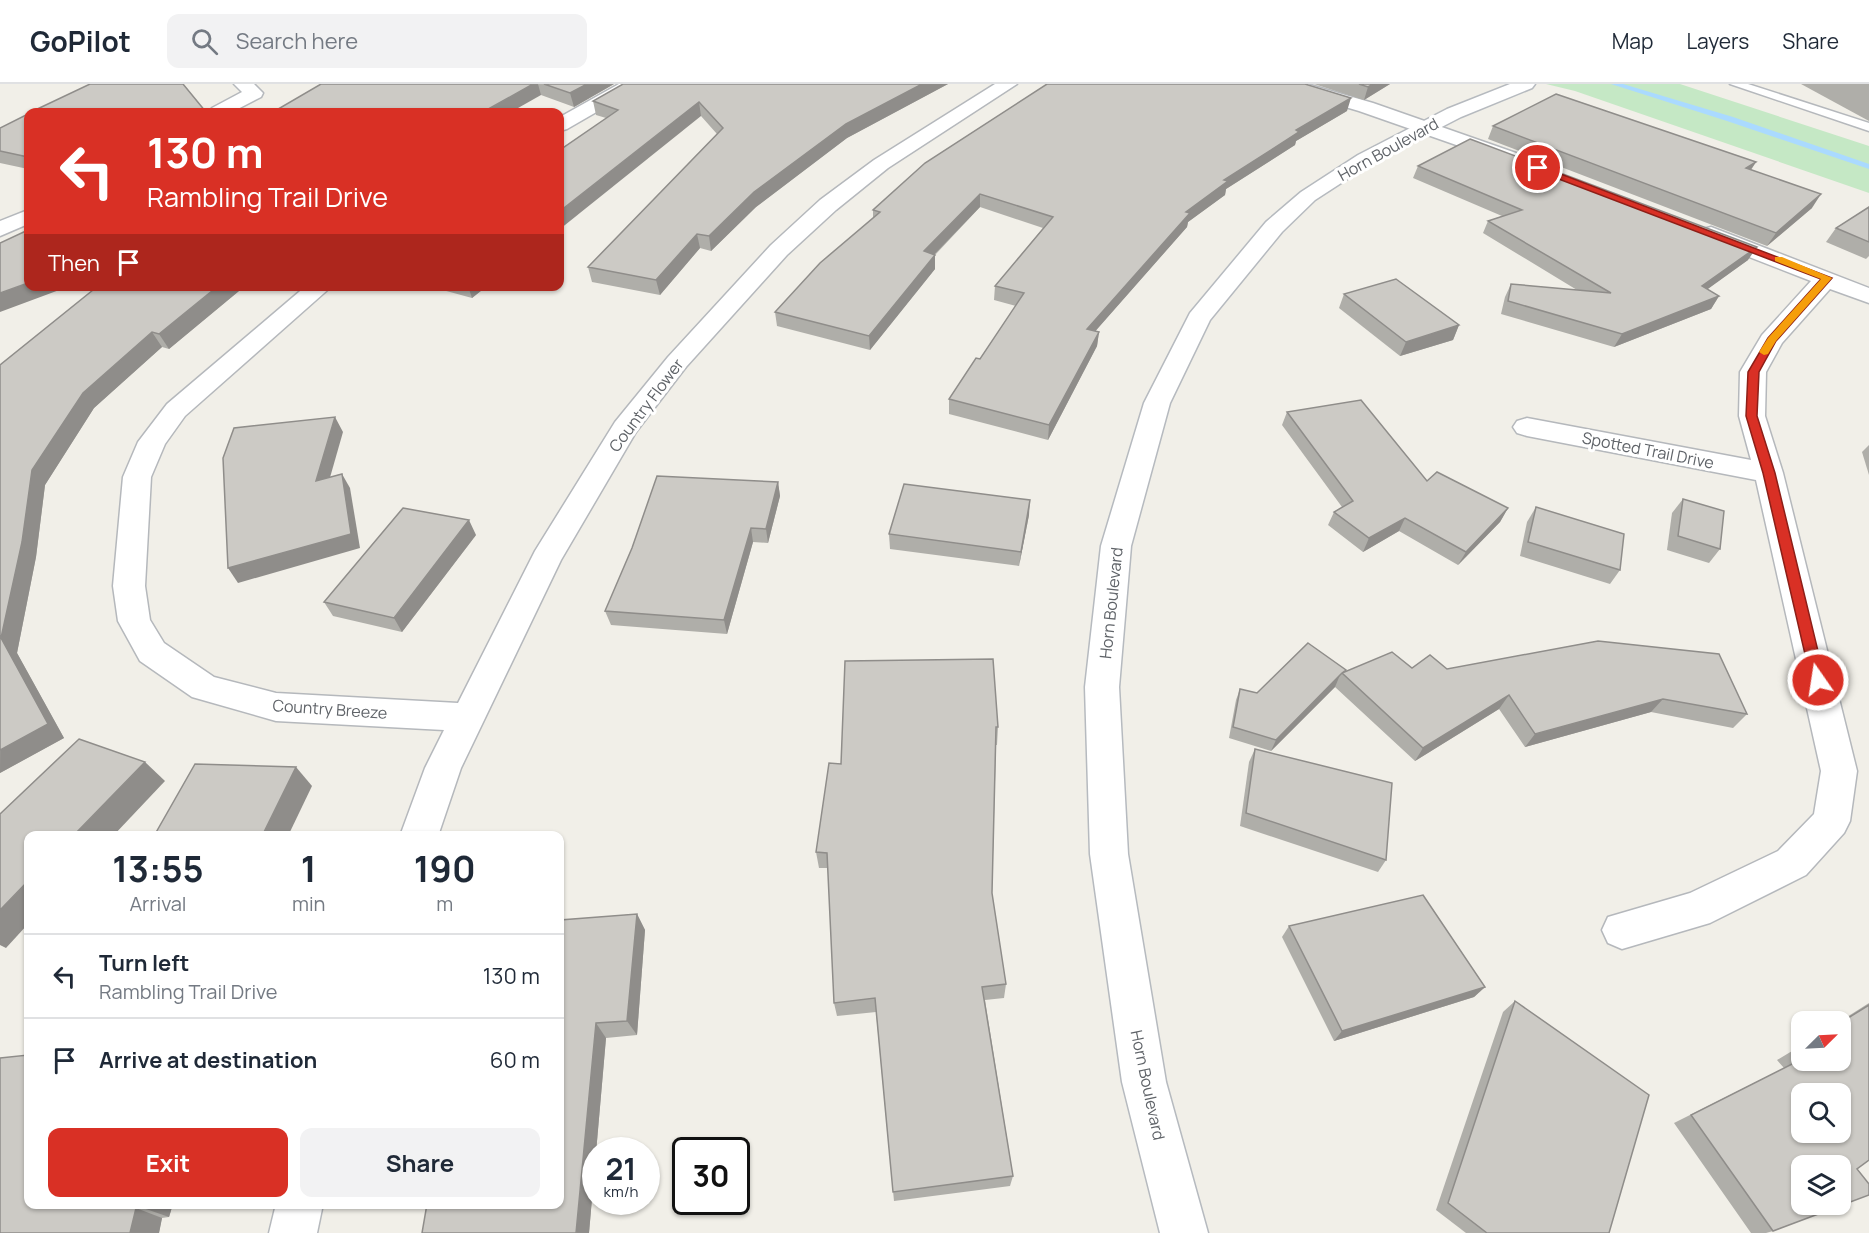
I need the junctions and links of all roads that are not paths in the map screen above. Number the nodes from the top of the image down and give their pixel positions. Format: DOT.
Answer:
graph roads {
  1 [pos="243,84"];
  2 [pos="632,84"];
  3 [pos="1008,84"];
  4 [pos="1287,84"];
  5 [pos="1526,84"];
  6 [pos="1736,84"];
  7 [pos="1768,84"];
  8 [pos="1754,90"];
  9 [pos="226,108"];
  10 [pos="564,123"];
  11 [pos="1869,128"];
  12 [pos="1425,129"];
  13 [pos="1526,164"];
  14 [pos="24,218"];
  15 [pos="1693,227"];
  16 [pos="0,229"];
  17 [pos="1827,278"];
  18 [pos="315,291"];
  19 [pos="1869,296"];
  20 [pos="1527,427"];
  21 [pos="1769,473"];
  22 [pos="466,717"];
  23 [pos="421,831"];
  24 [pos="1622,930"];
  25 [pos="299,1209"];
  26 [pos="293,1233"];
  27 [pos="1185,1233"];
  1 -- 9 [label="street"];
  2 -- 10 [label="street"];
  3 -- 22 [label="street, Country Flower"];
  4 -- 12 [label="street"];
  5 -- 12 [label="street, Horn Boulevard"];
  6 -- 8 [label="lane"];
  7 -- 8 [label="lane"];
  8 -- 11 [label="lane"];
  12 -- 13 [label="street"];
  12 -- 27 [label="street, Horn Boulevard"];
  14 -- 16 [label="street"];
  15 -- 17 [label="street"];
  17 -- 19 [label="street"];
  17 -- 21 [label="street"];
  18 -- 22 [label="street, Country Breeze"];
  20 -- 21 [label="street, Spotted Trail Drive"];
  21 -- 24 [label="street"];
  22 -- 23 [label="street, Country Flower"];
  25 -- 26 [label="street"];
}
